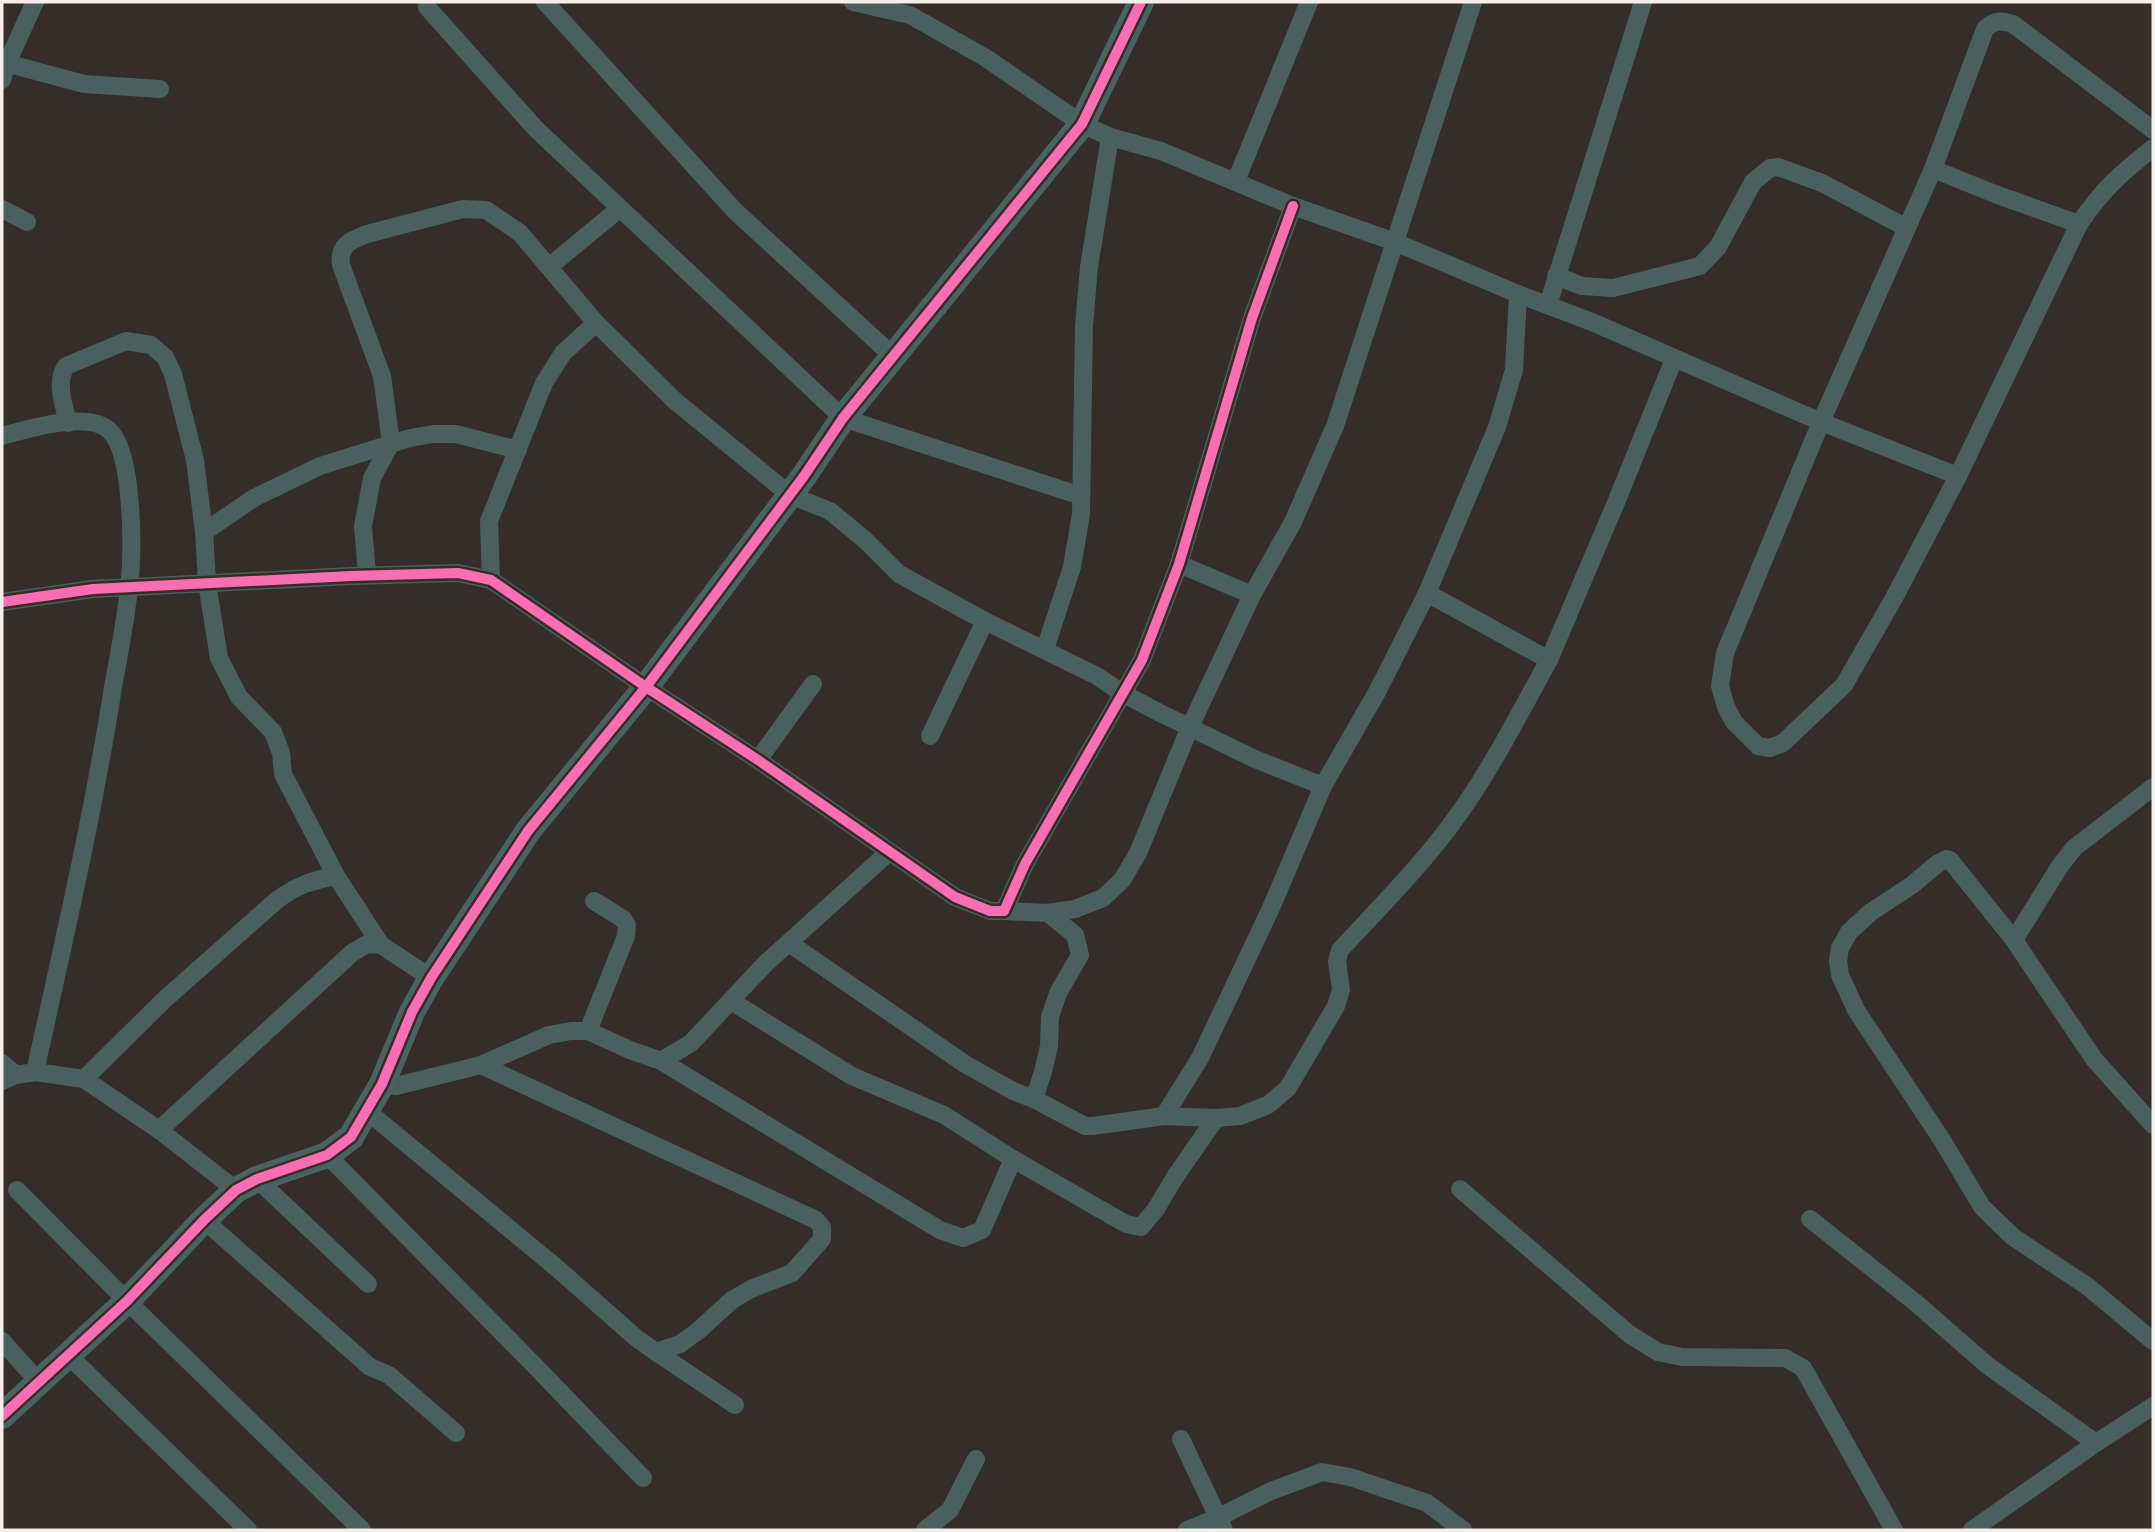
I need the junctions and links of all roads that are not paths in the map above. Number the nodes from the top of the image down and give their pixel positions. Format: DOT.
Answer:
graph roads {
  1 [pos="35,2"];
  2 [pos="545,2"];
  3 [pos="853,2"];
  4 [pos="1141,2"];
  5 [pos="1309,2"];
  6 [pos="1473,2"];
  7 [pos="1643,2"];
  8 [pos="427,8"];
  9 [pos="3,68"];
  10 [pos="160,89"];
  11 [pos="1082,124"];
  12 [pos="2153,130"];
  13 [pos="1110,137"];
  14 [pos="2153,148"];
  15 [pos="1933,169"];
  16 [pos="1236,181"];
  17 [pos="1293,206"];
  18 [pos="2,209"];
  19 [pos="619,209"];
  20 [pos="27,222"];
  21 [pos="2079,224"];
  22 [pos="1907,228"];
  23 [pos="1395,242"];
  24 [pos="550,266"];
  25 [pos="1556,276"];
  26 [pos="1518,294"];
  27 [pos="1548,305"];
  28 [pos="596,323"];
  29 [pos="894,357"];
  30 [pos="1674,359"];
  31 [pos="843,418"];
  32 [pos="1821,422"];
  33 [pos="68,424"];
  34 [pos="2,436"];
  35 [pos="391,443"];
  36 [pos="518,450"];
  37 [pos="1958,476"];
  38 [pos="790,495"];
  39 [pos="1081,496"];
  40 [pos="204,532"];
  41 [pos="1179,564"];
  42 [pos="367,575"];
  43 [pos="491,580"];
  44 [pos="207,583"];
  45 [pos="130,587"];
  46 [pos="1427,593"];
  47 [pos="1252,595"];
  48 [pos="2,602"];
  49 [pos="985,621"];
  50 [pos="1045,649"];
  51 [pos="1549,660"];
  52 [pos="813,684"];
  53 [pos="646,687"];
  54 [pos="1122,693"];
  55 [pos="1190,727"];
  56 [pos="930,736"];
  57 [pos="758,760"];
  58 [pos="1323,786"];
  59 [pos="2153,787"];
  60 [pos="890,852"];
  61 [pos="336,876"];
  62 [pos="594,901"];
  63 [pos="1004,911"];
  64 [pos="1048,913"];
  65 [pos="2014,940"];
  66 [pos="789,943"];
  67 [pos="381,944"];
  68 [pos="431,978"];
  69 [pos="731,1001"];
  70 [pos="588,1031"];
  71 [pos="661,1061"];
  72 [pos="2,1063"];
  73 [pos="481,1065"];
  74 [pos="35,1072"];
  75 [pos="9,1078"];
  76 [pos="84,1079"];
  77 [pos="382,1084"];
  78 [pos="1034,1099"];
  79 [pos="368,1111"];
  80 [pos="1164,1115"];
  81 [pos="1216,1118"];
  82 [pos="2153,1125"];
  83 [pos="159,1130"];
  84 [pos="327,1155"];
  85 [pos="1013,1159"];
  86 [pos="247,1185"];
  87 [pos="1460,1189"];
  88 [pos="17,1191"];
  89 [pos="1810,1219"];
  90 [pos="204,1220"];
  91 [pos="368,1284"];
  92 [pos="127,1301"];
  93 [pos="2,1341"];
  94 [pos="2153,1341"];
  95 [pos="656,1352"];
  96 [pos="68,1356"];
  97 [pos="38,1381"];
  98 [pos="735,1405"];
  99 [pos="2153,1406"];
  100 [pos="2,1416"];
  101 [pos="456,1433"];
  102 [pos="1181,1439"];
  103 [pos="2096,1443"];
  104 [pos="976,1459"];
  105 [pos="642,1478"];
  106 [pos="1221,1524"];
  107 [pos="1992,1525"];
  108 [pos="248,1530"];
  109 [pos="362,1530"];
  110 [pos="925,1530"];
  111 [pos="1187,1530"];
  112 [pos="1463,1530"];
  113 [pos="1894,1530"];
  114 [pos="1972,1530"];
  1 -- 9 [label="street"];
  2 -- 29 [label="street"];
  3 -- 11 [label="street"];
  4 -- 11 [label="street"];
  5 -- 16 [label="street"];
  6 -- 23 [label="street"];
  7 -- 25 [label="street"];
  8 -- 19 [label="street"];
  9 -- 10 [label="street"];
  11 -- 13 [label="street"];
  11 -- 29 [label="street"];
  12 -- 15 [label="street"];
  13 -- 16 [label="street"];
  13 -- 39 [label="street"];
  14 -- 21 [label="street"];
  15 -- 21 [label="street"];
  15 -- 22 [label="street"];
  16 -- 17 [label="street"];
  17 -- 23 [label="street"];
  17 -- 41 [label="street"];
  18 -- 20 [label="street"];
  19 -- 24 [label="street"];
  19 -- 31 [label="street"];
  21 -- 37 [label="street"];
  22 -- 25 [label="street"];
  22 -- 32 [label="street"];
  23 -- 26 [label="street"];
  23 -- 47 [label="street"];
  24 -- 28 [label="street"];
  24 -- 35 [label="street"];
  25 -- 27 [label="street"];
  26 -- 27 [label="street"];
  26 -- 46 [label="street"];
  27 -- 30 [label="street"];
  28 -- 36 [label="street"];
  28 -- 38 [label="street"];
  29 -- 31 [label="street"];
  30 -- 32 [label="street"];
  30 -- 51 [label="street"];
  31 -- 38 [label="street"];
  31 -- 39 [label="street"];
  32 -- 37 [label="street"];
  32 -- 37 [label="street"];
  33 -- 34 [label="street"];
  33 -- 40 [label="street"];
  33 -- 45 [label="street"];
  35 -- 36 [label="street"];
  35 -- 40 [label="street"];
  35 -- 42 [label="street"];
  36 -- 43 [label="street"];
  38 -- 49 [label="street"];
  38 -- 53 [label="street"];
  39 -- 50 [label="street"];
  40 -- 44 [label="street"];
  41 -- 47 [label="street"];
  41 -- 54 [label="street"];
  42 -- 43 [label="street"];
  42 -- 44 [label="street"];
  43 -- 53 [label="street"];
  44 -- 45 [label="street"];
  44 -- 61 [label="street"];
  45 -- 48 [label="street"];
  45 -- 74 [label="street"];
  46 -- 51 [label="street"];
  46 -- 58 [label="street"];
  47 -- 55 [label="street"];
  49 -- 50 [label="street"];
  49 -- 56 [label="street"];
  50 -- 54 [label="street"];
  51 -- 81 [label="street"];
  52 -- 57 [label="street"];
  53 -- 57 [label="street"];
  53 -- 68 [label="street"];
  54 -- 55 [label="street"];
  54 -- 63 [label="street"];
  55 -- 58 [label="street"];
  55 -- 64 [label="street"];
  57 -- 60 [label="street"];
  58 -- 80 [label="street"];
  59 -- 65 [label="street"];
  60 -- 63 [label="street"];
  60 -- 66 [label="street"];
  61 -- 67 [label="street"];
  61 -- 76 [label="street"];
  62 -- 70 [label="street"];
  63 -- 64 [label="street"];
  64 -- 78 [label="street"];
  65 -- 82 [label="street"];
  65 -- 94 [label="street"];
  66 -- 69 [label="street"];
  66 -- 78 [label="street"];
  67 -- 68 [label="street"];
  67 -- 83 [label="street"];
  68 -- 77 [label="street"];
  69 -- 71 [label="street"];
  69 -- 85 [label="street"];
  70 -- 71 [label="street"];
  70 -- 73 [label="street"];
  71 -- 85 [label="street"];
  72 -- 75 [label="street"];
  73 -- 77 [label="street"];
  73 -- 95 [label="street"];
  74 -- 75 [label="street"];
  74 -- 76 [label="street"];
  76 -- 83 [label="street"];
  77 -- 79 [label="street"];
  78 -- 80 [label="street"];
  79 -- 84 [label="street"];
  79 -- 95 [label="street"];
  80 -- 81 [label="street"];
  81 -- 85 [label="street"];
  83 -- 86 [label="street"];
  84 -- 86 [label="street"];
  84 -- 105 [label="street"];
  86 -- 90 [label="street"];
  86 -- 91 [label="street"];
  87 -- 113 [label="street"];
  88 -- 92 [label="street"];
  89 -- 103 [label="street"];
  90 -- 92 [label="street"];
  90 -- 101 [label="street"];
  92 -- 96 [label="street"];
  92 -- 109 [label="street"];
  93 -- 97 [label="street"];
  95 -- 98 [label="street"];
  96 -- 97 [label="street"];
  96 -- 108 [label="street"];
  97 -- 100 [label="street"];
  99 -- 103 [label="street"];
  102 -- 106 [label="street"];
  103 -- 107 [label="street"];
  104 -- 110 [label="street"];
  106 -- 111 [label="street"];
  106 -- 112 [label="street"];
  107 -- 114 [label="street"];
}
